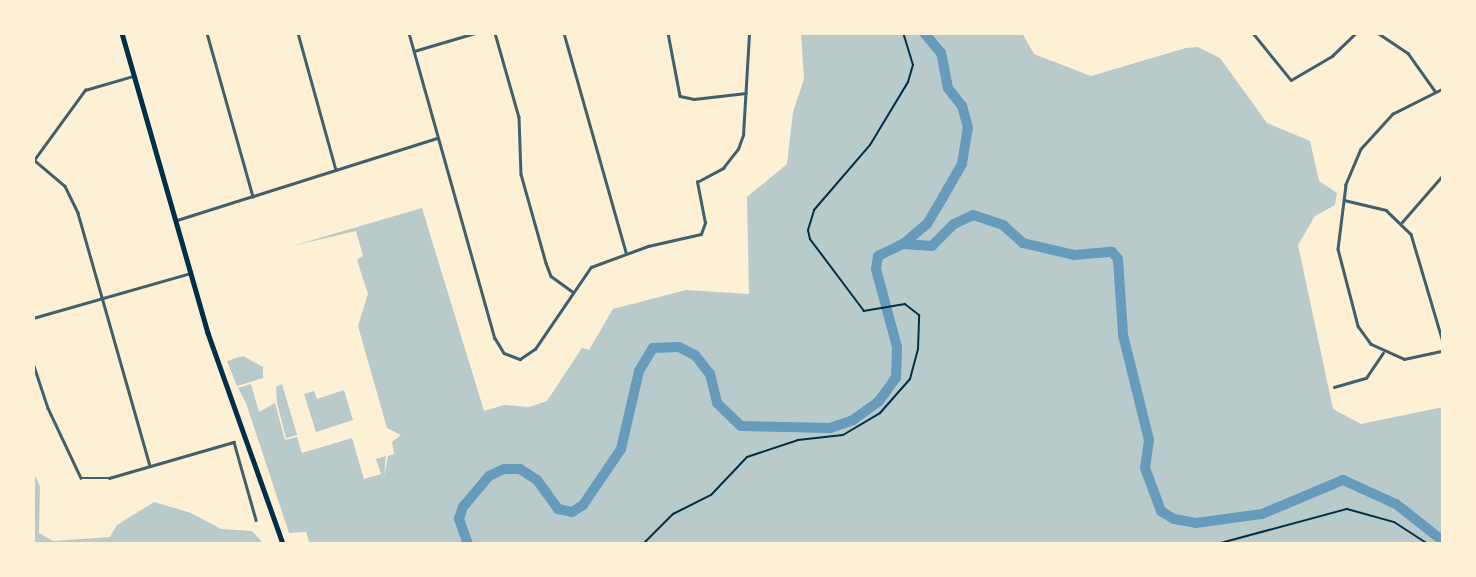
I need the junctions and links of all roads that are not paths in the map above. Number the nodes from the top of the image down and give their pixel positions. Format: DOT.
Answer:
graph roads {
  1 [pos="122,33"];
  2 [pos="207,33"];
  3 [pos="298,33"];
  4 [pos="409,33"];
  5 [pos="475,33"];
  6 [pos="495,33"];
  7 [pos="564,33"];
  8 [pos="668,33"];
  9 [pos="749,33"];
  10 [pos="1253,33"];
  11 [pos="1356,33"];
  12 [pos="1378,33"];
  13 [pos="414,51"];
  14 [pos="134,75"];
  15 [pos="1443,89"];
  16 [pos="1436,90"];
  17 [pos="746,93"];
  18 [pos="437,138"];
  19 [pos="34,160"];
  20 [pos="336,170"];
  21 [pos="1443,175"];
  22 [pos="253,197"];
  23 [pos="1343,200"];
  24 [pos="175,221"];
  25 [pos="1402,222"];
  26 [pos="626,252"];
  27 [pos="191,273"];
  28 [pos="572,291"];
  29 [pos="102,299"];
  30 [pos="33,318"];
  31 [pos="1443,342"];
  32 [pos="1443,351"];
  33 [pos="1383,354"];
  34 [pos="33,363"];
  35 [pos="1334,387"];
  36 [pos="150,466"];
  37 [pos="256,520"];
  38 [pos="283,544"];
  1 -- 14 [label="main road"];
  2 -- 22 [label="street"];
  3 -- 20 [label="street"];
  4 -- 13 [label="street"];
  5 -- 13 [label="street"];
  6 -- 28 [label="street"];
  7 -- 26 [label="street"];
  8 -- 17 [label="street"];
  9 -- 17 [label="street"];
  10 -- 11 [label="street"];
  12 -- 16 [label="street"];
  13 -- 18 [label="street"];
  14 -- 19 [label="street"];
  14 -- 24 [label="main road"];
  15 -- 16 [label="street"];
  16 -- 23 [label="street"];
  17 -- 26 [label="street"];
  18 -- 20 [label="street"];
  18 -- 28 [label="street"];
  19 -- 29 [label="street"];
  20 -- 22 [label="street"];
  21 -- 25 [label="street"];
  22 -- 24 [label="street"];
  23 -- 25 [label="street"];
  23 -- 33 [label="street"];
  24 -- 27 [label="main road"];
  25 -- 31 [label="street"];
  26 -- 28 [label="street"];
  27 -- 29 [label="street"];
  27 -- 38 [label="main road"];
  29 -- 30 [label="street"];
  29 -- 36 [label="street"];
  32 -- 33 [label="street"];
  33 -- 35 [label="street"];
  34 -- 36 [label="street"];
  36 -- 37 [label="street"];
}
